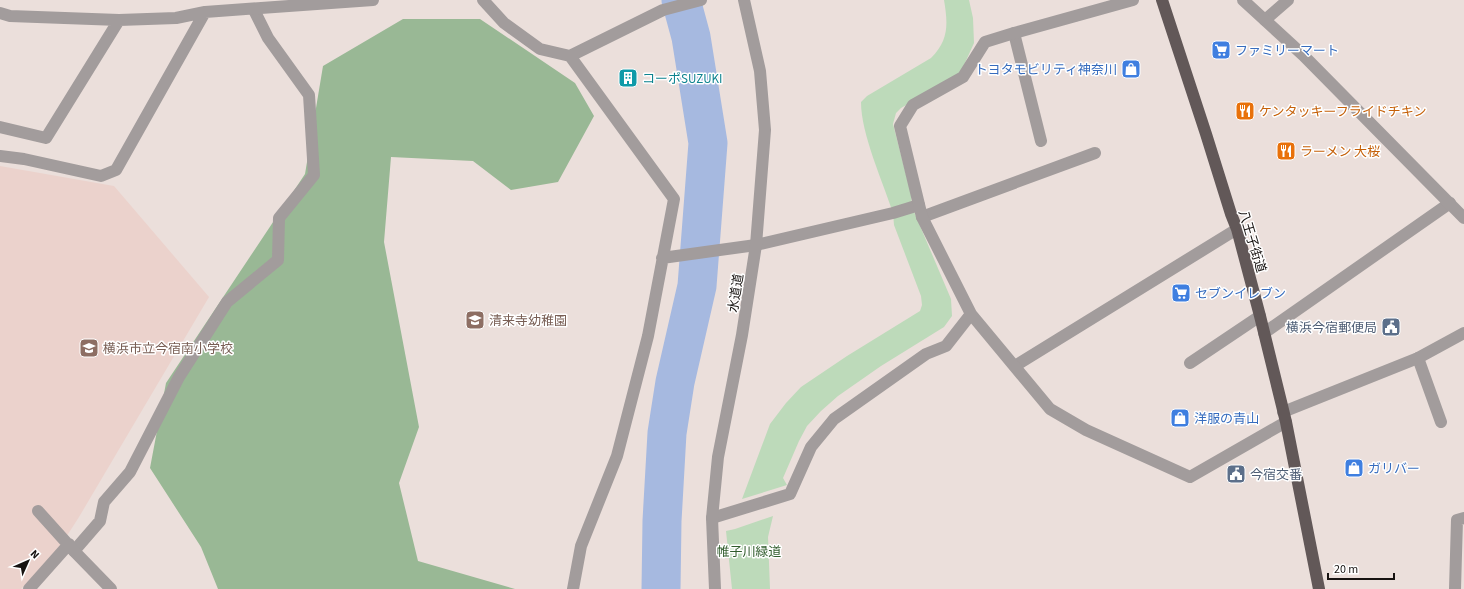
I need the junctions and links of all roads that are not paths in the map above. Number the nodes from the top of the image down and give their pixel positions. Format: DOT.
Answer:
graph roads {
  1 [pos="373,0"];
  2 [pos="483,0"];
  3 [pos="700,0"];
  4 [pos="744,0"];
  5 [pos="1133,0"];
  6 [pos="1162,0"];
  7 [pos="1243,0"];
  8 [pos="1288,0"];
  9 [pos="254,10"];
  10 [pos="205,12"];
  11 [pos="0,13"];
  12 [pos="119,20"];
  13 [pos="1265,20"];
  14 [pos="1014,33"];
  15 [pos="570,56"];
  16 [pos="0,127"];
  17 [pos="1041,141"];
  18 [pos="1095,153"];
  19 [pos="0,156"];
  20 [pos="1450,203"];
  21 [pos="916,206"];
  22 [pos="922,217"];
  23 [pos="1464,218"];
  24 [pos="1237,229"];
  25 [pos="756,245"];
  26 [pos="662,258"];
  27 [pos="971,314"];
  28 [pos="1260,316"];
  29 [pos="1264,333"];
  30 [pos="1464,334"];
  31 [pos="1418,358"];
  32 [pos="1190,363"];
  33 [pos="1015,366"];
  34 [pos="1285,417"];
  35 [pos="1441,422"];
  36 [pos="38,511"];
  37 [pos="712,518"];
  38 [pos="1464,518"];
  39 [pos="72,548"];
  40 [pos="29,589"];
  41 [pos="111,589"];
  42 [pos="573,589"];
  43 [pos="715,589"];
  44 [pos="1319,589"];
  45 [pos="1455,589"];
  1 -- 9 [label="street"];
  2 -- 15 [label="street"];
  3 -- 15 [label="street"];
  4 -- 25 [label="street, 水道道"];
  5 -- 14 [label="street"];
  6 -- 24 [label="highway, 八王子街道"];
  7 -- 13 [label="street"];
  8 -- 13 [label="street"];
  9 -- 10 [label="street"];
  9 -- 39 [label="street"];
  10 -- 12 [label="street"];
  10 -- 19 [label="street"];
  11 -- 12 [label="street"];
  12 -- 16 [label="street"];
  13 -- 20 [label="street"];
  14 -- 17 [label="street"];
  14 -- 21 [label="street"];
  15 -- 26 [label="street"];
  18 -- 22 [label="street"];
  20 -- 23 [label="street"];
  20 -- 29 [label="street"];
  21 -- 22 [label="street"];
  21 -- 25 [label="street"];
  22 -- 27 [label="street"];
  24 -- 28 [label="highway, 八王子街道"];
  24 -- 33 [label="street"];
  25 -- 26 [label="street"];
  25 -- 37 [label="street, 水道道"];
  26 -- 42 [label="street"];
  27 -- 33 [label="street"];
  27 -- 37 [label="street"];
  28 -- 29 [label="highway, 八王子街道"];
  28 -- 32 [label="street"];
  29 -- 34 [label="highway, 八王子街道"];
  30 -- 31 [label="street"];
  31 -- 34 [label="street"];
  31 -- 35 [label="street"];
  33 -- 34 [label="street"];
  34 -- 44 [label="highway, 八王子街道"];
  36 -- 39 [label="street"];
  37 -- 43 [label="street, 水道道"];
  38 -- 45 [label="street"];
  39 -- 40 [label="street"];
  39 -- 41 [label="street"];
}
